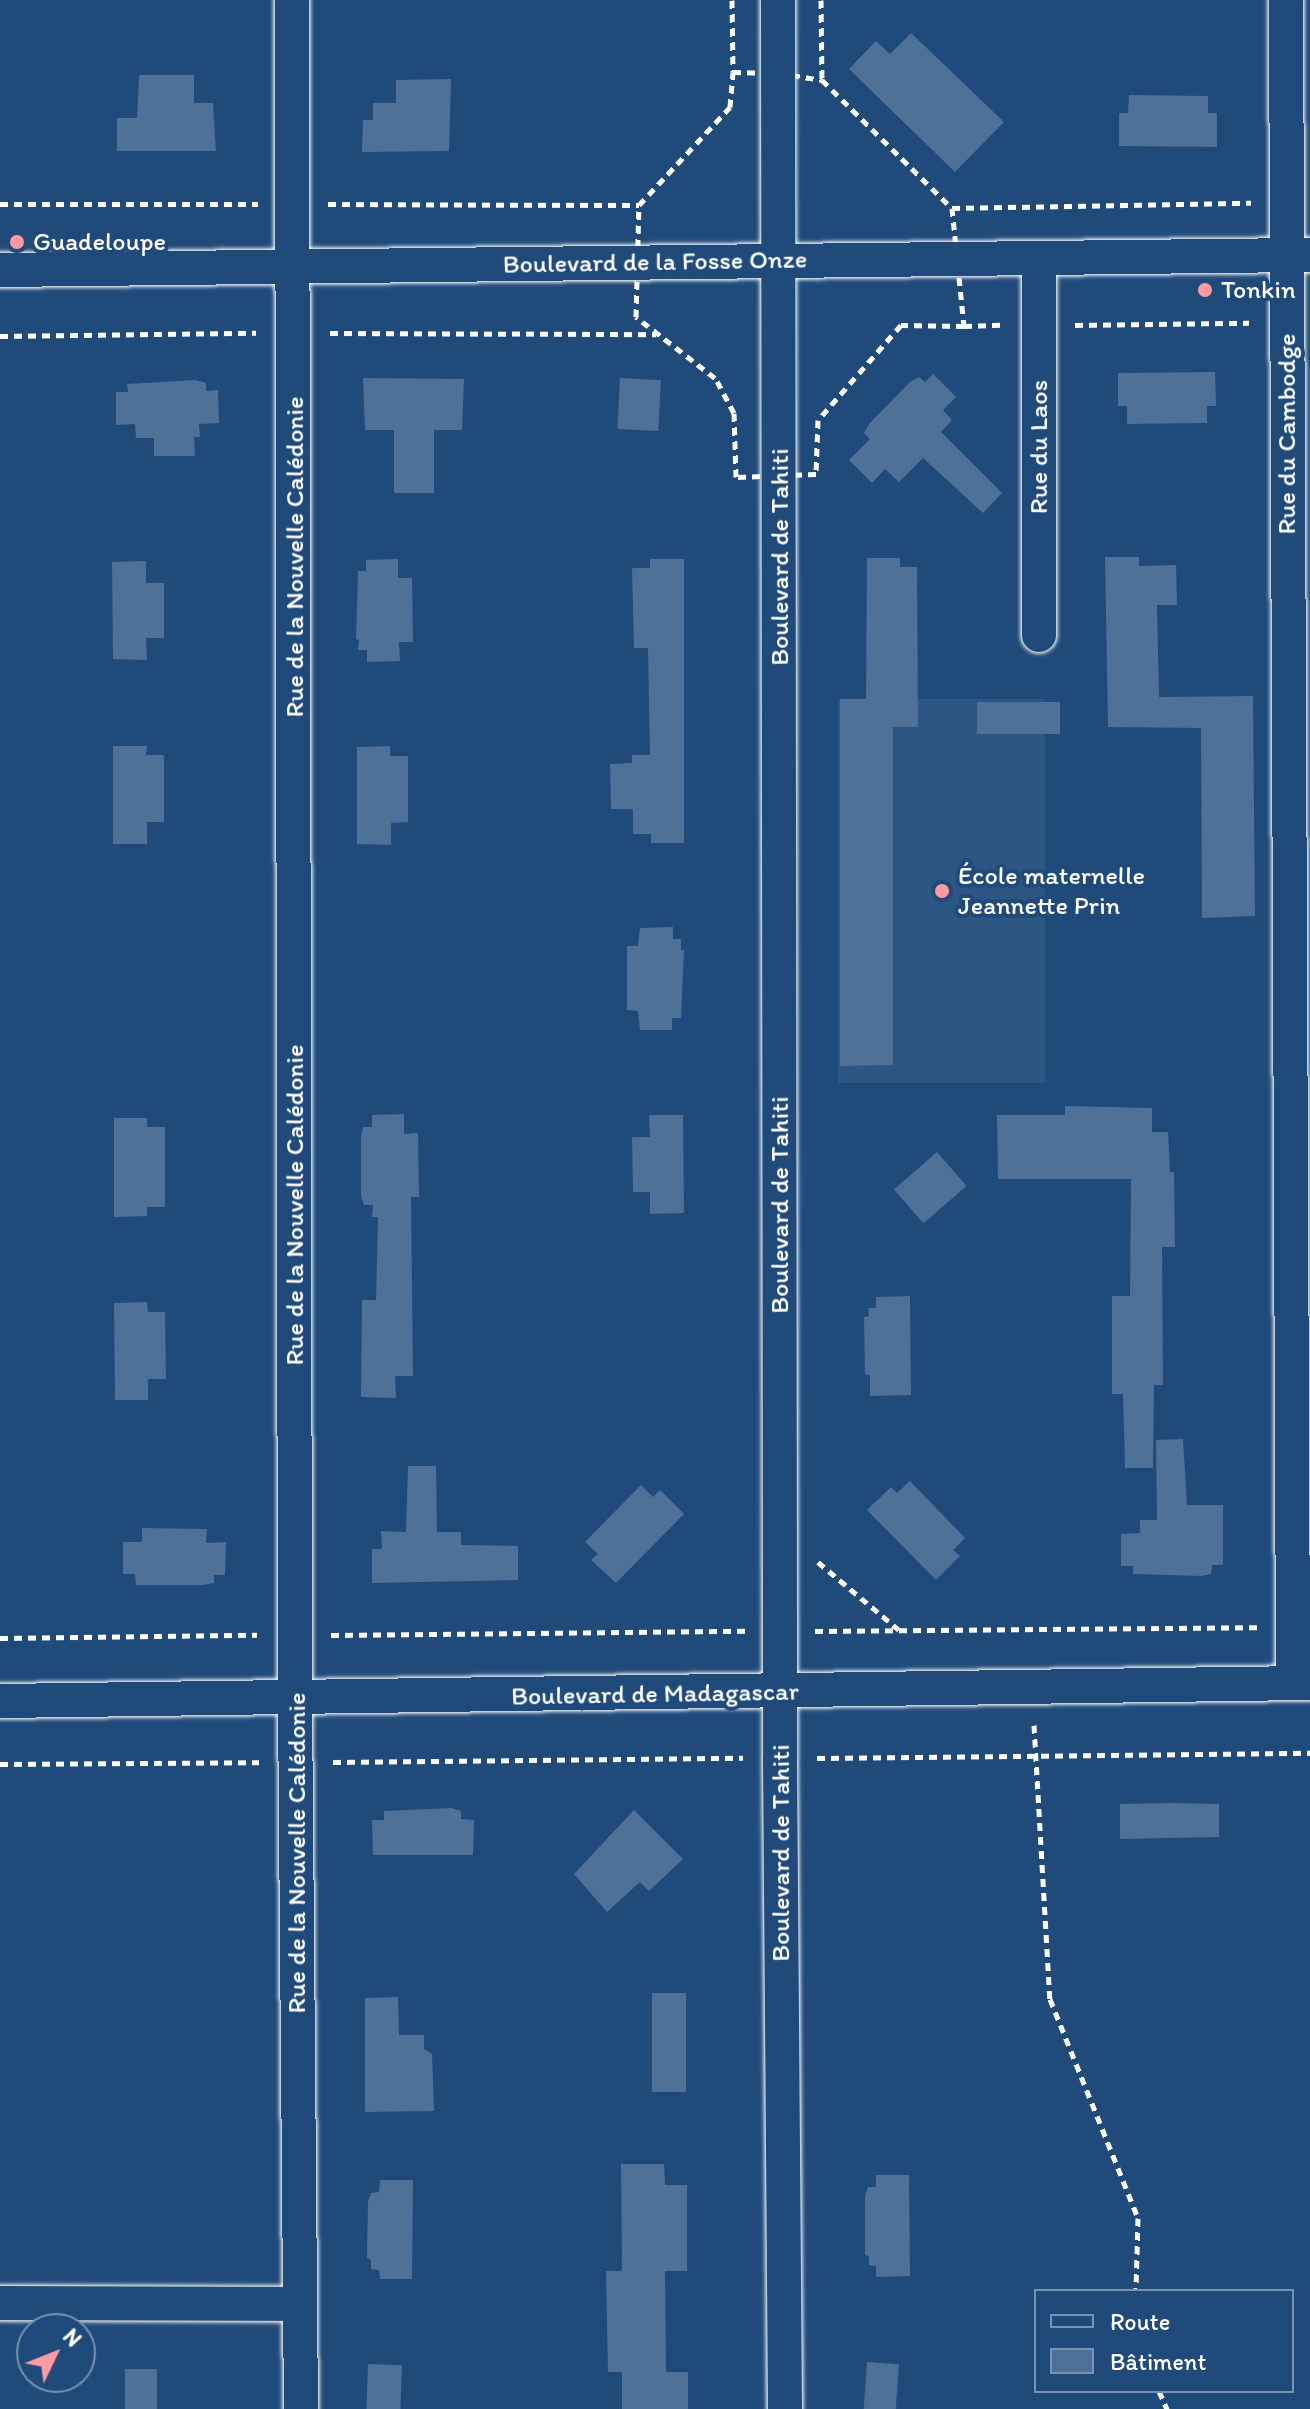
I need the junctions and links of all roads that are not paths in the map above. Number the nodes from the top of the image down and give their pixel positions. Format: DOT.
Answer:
graph roads {
  1 [pos="292,0"];
  2 [pos="778,0"];
  3 [pos="1286,0"];
  4 [pos="1298,255"];
  5 [pos="1039,258"];
  6 [pos="780,260"];
  7 [pos="294,269"];
  8 [pos="0,270"];
  9 [pos="1039,635"];
  10 [pos="1301,1683"];
  11 [pos="780,1693"];
  12 [pos="295,1699"];
  13 [pos="0,1701"];
  14 [pos="0,2303"];
  15 [pos="300,2304"];
  16 [pos="301,2409"];
  17 [pos="785,2409"];
  1 -- 7 [label="street, Rue de la Nouvelle Calédonie"];
  2 -- 6 [label="street, Boulevard de Tahiti"];
  3 -- 4 [label="street, Rue du Cambodge"];
  4 -- 5 [label="street, Boulevard de la Fosse Onze"];
  4 -- 10 [label="street, Rue du Cambodge"];
  5 -- 6 [label="street, Boulevard de la Fosse Onze"];
  5 -- 9 [label="street, Rue du Laos"];
  6 -- 7 [label="street, Boulevard de la Fosse Onze"];
  6 -- 11 [label="street, Boulevard de Tahiti"];
  7 -- 8 [label="street, Boulevard de la Fosse Onze"];
  7 -- 12 [label="street, Rue de la Nouvelle Calédonie"];
  10 -- 11 [label="street, Boulevard de Madagascar"];
  11 -- 12 [label="street, Boulevard de Madagascar"];
  11 -- 17 [label="street, Boulevard de Tahiti"];
  12 -- 13 [label="street, Boulevard de Madagascar"];
  12 -- 15 [label="street, Rue de la Nouvelle Calédonie"];
  14 -- 15 [label="street"];
  15 -- 16 [label="street, Rue de la Nouvelle Calédonie"];
}
